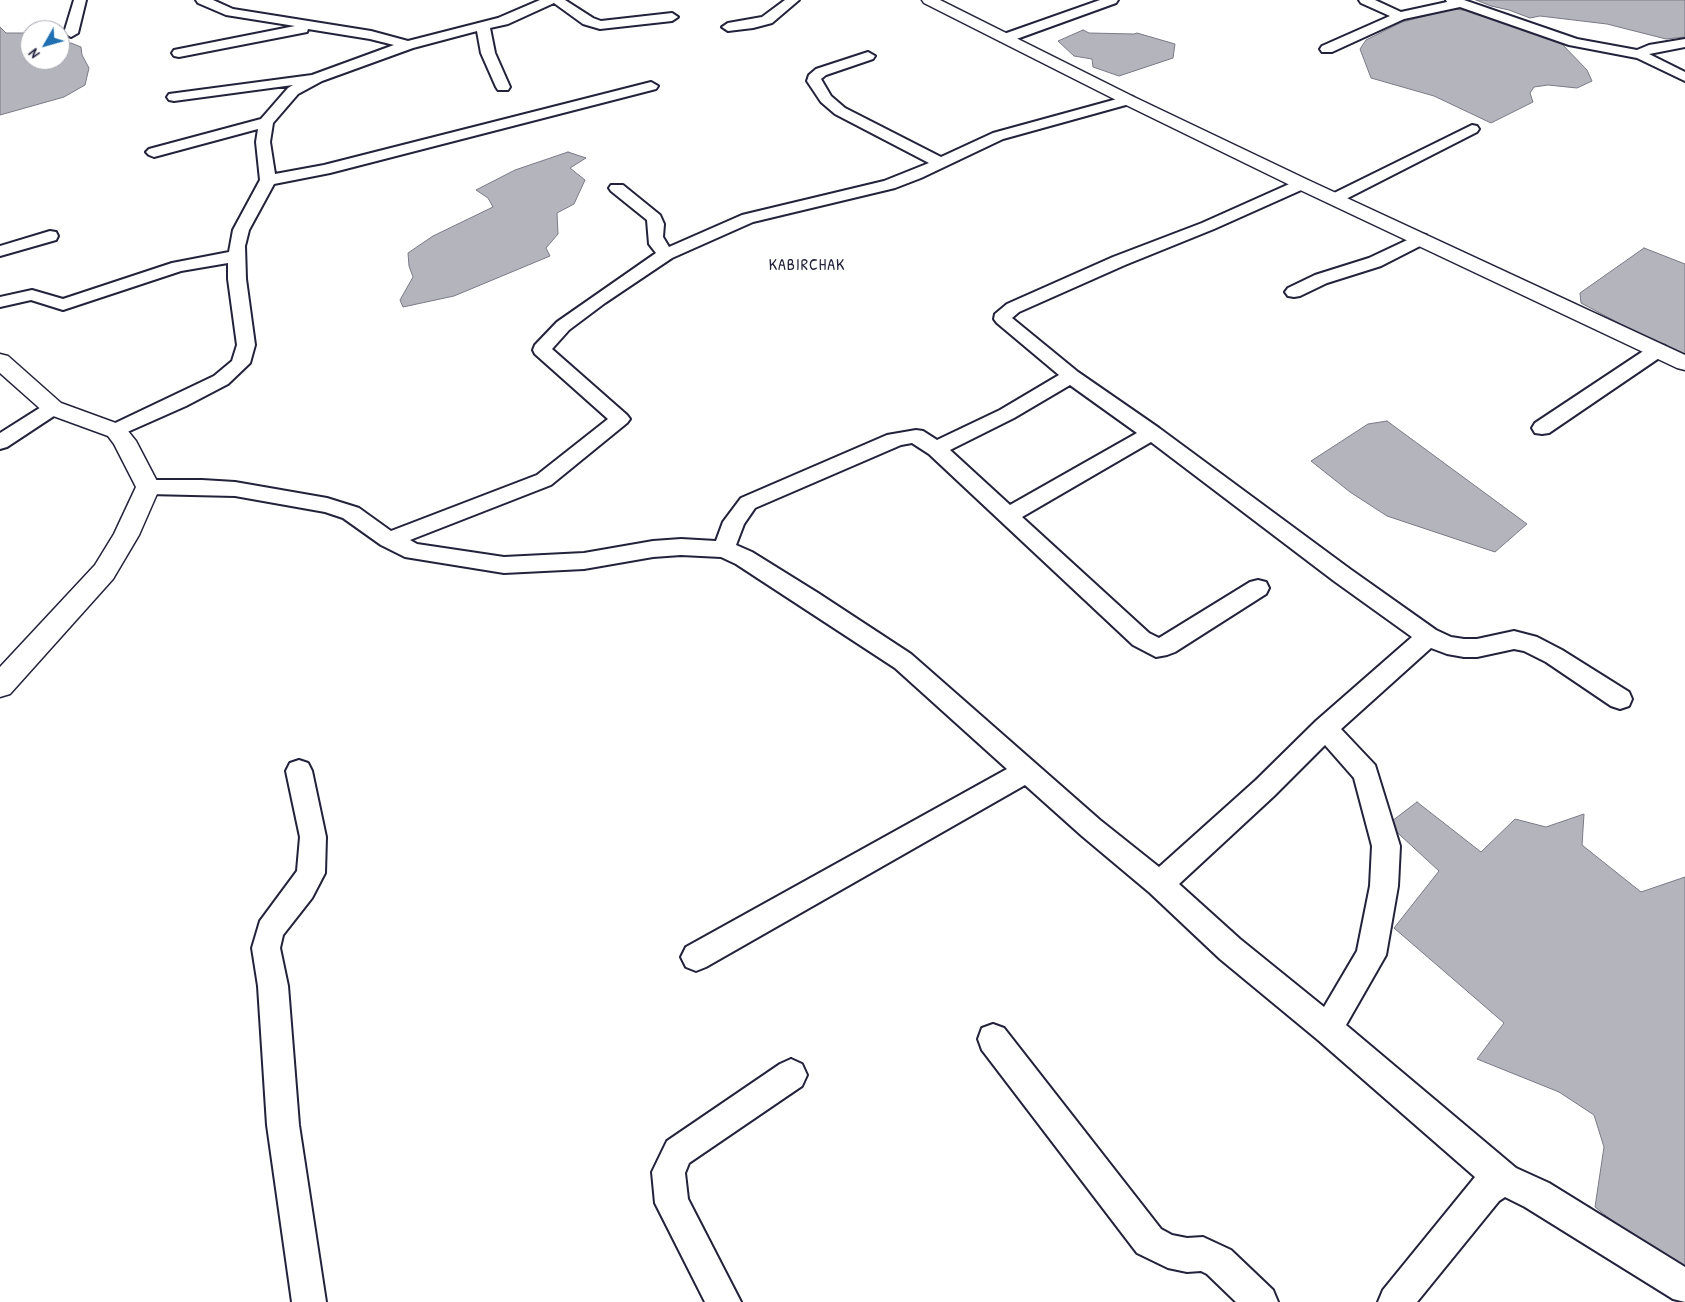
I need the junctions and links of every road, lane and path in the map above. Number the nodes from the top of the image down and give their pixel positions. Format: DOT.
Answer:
graph roads {
  1 [pos="80,0"];
  2 [pos="202,0"];
  3 [pos="551,0"];
  4 [pos="557,0"];
  5 [pos="793,0"];
  6 [pos="930,0"];
  7 [pos="1112,0"];
  8 [pos="1365,0"];
  9 [pos="1456,1"];
  10 [pos="1400,16"];
  11 [pos="672,17"];
  12 [pos="316,26"];
  13 [pos="483,26"];
  14 [pos="728,27"];
  15 [pos="71,33"];
  16 [pos="1006,38"];
  17 [pos="1685,43"];
  18 [pos="408,45"];
  19 [pos="1326,49"];
  20 [pos="179,53"];
  21 [pos="1641,55"];
  22 [pos="868,56"];
  23 [pos="1685,77"];
  24 [pos="317,78"];
  25 [pos="651,86"];
  26 [pos="503,87"];
  27 [pos="174,97"];
  28 [pos="1128,100"];
  29 [pos="266,122"];
  30 [pos="1472,129"];
  31 [pos="154,152"];
  32 [pos="941,162"];
  33 [pos="268,180"];
  34 [pos="1302,184"];
  35 [pos="617,188"];
  36 [pos="1334,199"];
  37 [pos="50,236"];
  38 [pos="1420,239"];
  39 [pos="0,251"];
  40 [pos="666,254"];
  41 [pos="237,256"];
  42 [pos="1294,292"];
  43 [pos="0,302"];
  44 [pos="1658,350"];
  45 [pos="0,361"];
  46 [pos="1685,363"];
  47 [pos="1071,376"];
  48 [pos="53,408"];
  49 [pos="1542,428"];
  50 [pos="116,431"];
  51 [pos="1152,433"];
  52 [pos="0,442"];
  53 [pos="936,449"];
  54 [pos="148,487"];
  55 [pos="1009,515"];
  56 [pos="389,540"];
  57 [pos="724,549"];
  58 [pos="1258,588"];
  59 [pos="1428,636"];
  60 [pos="0,686"];
  61 [pos="1620,699"];
  62 [pos="1325,728"];
  63 [pos="299,770"];
  64 [pos="1028,770"];
  65 [pos="1160,884"];
  66 [pos="696,957"];
  67 [pos="1329,1030"];
  68 [pos="993,1039"];
  69 [pos="791,1075"];
  70 [pos="1504,1180"];
  71 [pos="1685,1287"];
  72 [pos="309,1302"];
  73 [pos="724,1302"];
  74 [pos="1261,1302"];
  75 [pos="1395,1302"];
  1 -- 15 [label="street"];
  2 -- 12 [label="street"];
  3 -- 13 [label="street"];
  4 -- 11 [label="street"];
  5 -- 14 [label="street"];
  6 -- 16 [label="main road"];
  7 -- 16 [label="street"];
  8 -- 10 [label="street"];
  9 -- 10 [label="street"];
  9 -- 21 [label="street"];
  10 -- 19 [label="street"];
  12 -- 18 [label="street"];
  12 -- 20 [label="street"];
  13 -- 18 [label="street"];
  13 -- 26 [label="street"];
  16 -- 28 [label="main road"];
  17 -- 21 [label="street"];
  18 -- 24 [label="street"];
  21 -- 23 [label="street"];
  22 -- 32 [label="street"];
  24 -- 27 [label="street"];
  24 -- 29 [label="street"];
  25 -- 33 [label="street"];
  28 -- 32 [label="street"];
  28 -- 34 [label="main road"];
  29 -- 31 [label="street"];
  29 -- 33 [label="street"];
  30 -- 36 [label="street"];
  32 -- 40 [label="street"];
  33 -- 41 [label="street"];
  34 -- 36 [label="main road"];
  34 -- 47 [label="street"];
  35 -- 40 [label="street"];
  36 -- 38 [label="main road"];
  37 -- 39 [label="street"];
  38 -- 42 [label="street"];
  38 -- 44 [label="main road"];
  40 -- 56 [label="street"];
  41 -- 43 [label="street"];
  41 -- 50 [label="street"];
  44 -- 46 [label="main road"];
  44 -- 49 [label="street"];
  45 -- 48 [label="main road"];
  47 -- 51 [label="street"];
  47 -- 53 [label="street"];
  48 -- 50 [label="main road"];
  48 -- 52 [label="street"];
  50 -- 54 [label="main road"];
  51 -- 55 [label="street"];
  51 -- 59 [label="street"];
  53 -- 55 [label="street"];
  53 -- 57 [label="street"];
  54 -- 56 [label="street"];
  54 -- 60 [label="main road"];
  55 -- 58 [label="street"];
  56 -- 57 [label="street"];
  57 -- 64 [label="street"];
  59 -- 61 [label="street"];
  59 -- 62 [label="street"];
  62 -- 65 [label="street"];
  62 -- 67 [label="street"];
  63 -- 72 [label="street"];
  64 -- 65 [label="street"];
  64 -- 66 [label="street"];
  65 -- 67 [label="street"];
  67 -- 70 [label="street"];
  68 -- 74 [label="street"];
  69 -- 73 [label="street"];
  70 -- 71 [label="street"];
  70 -- 75 [label="street"];
}
